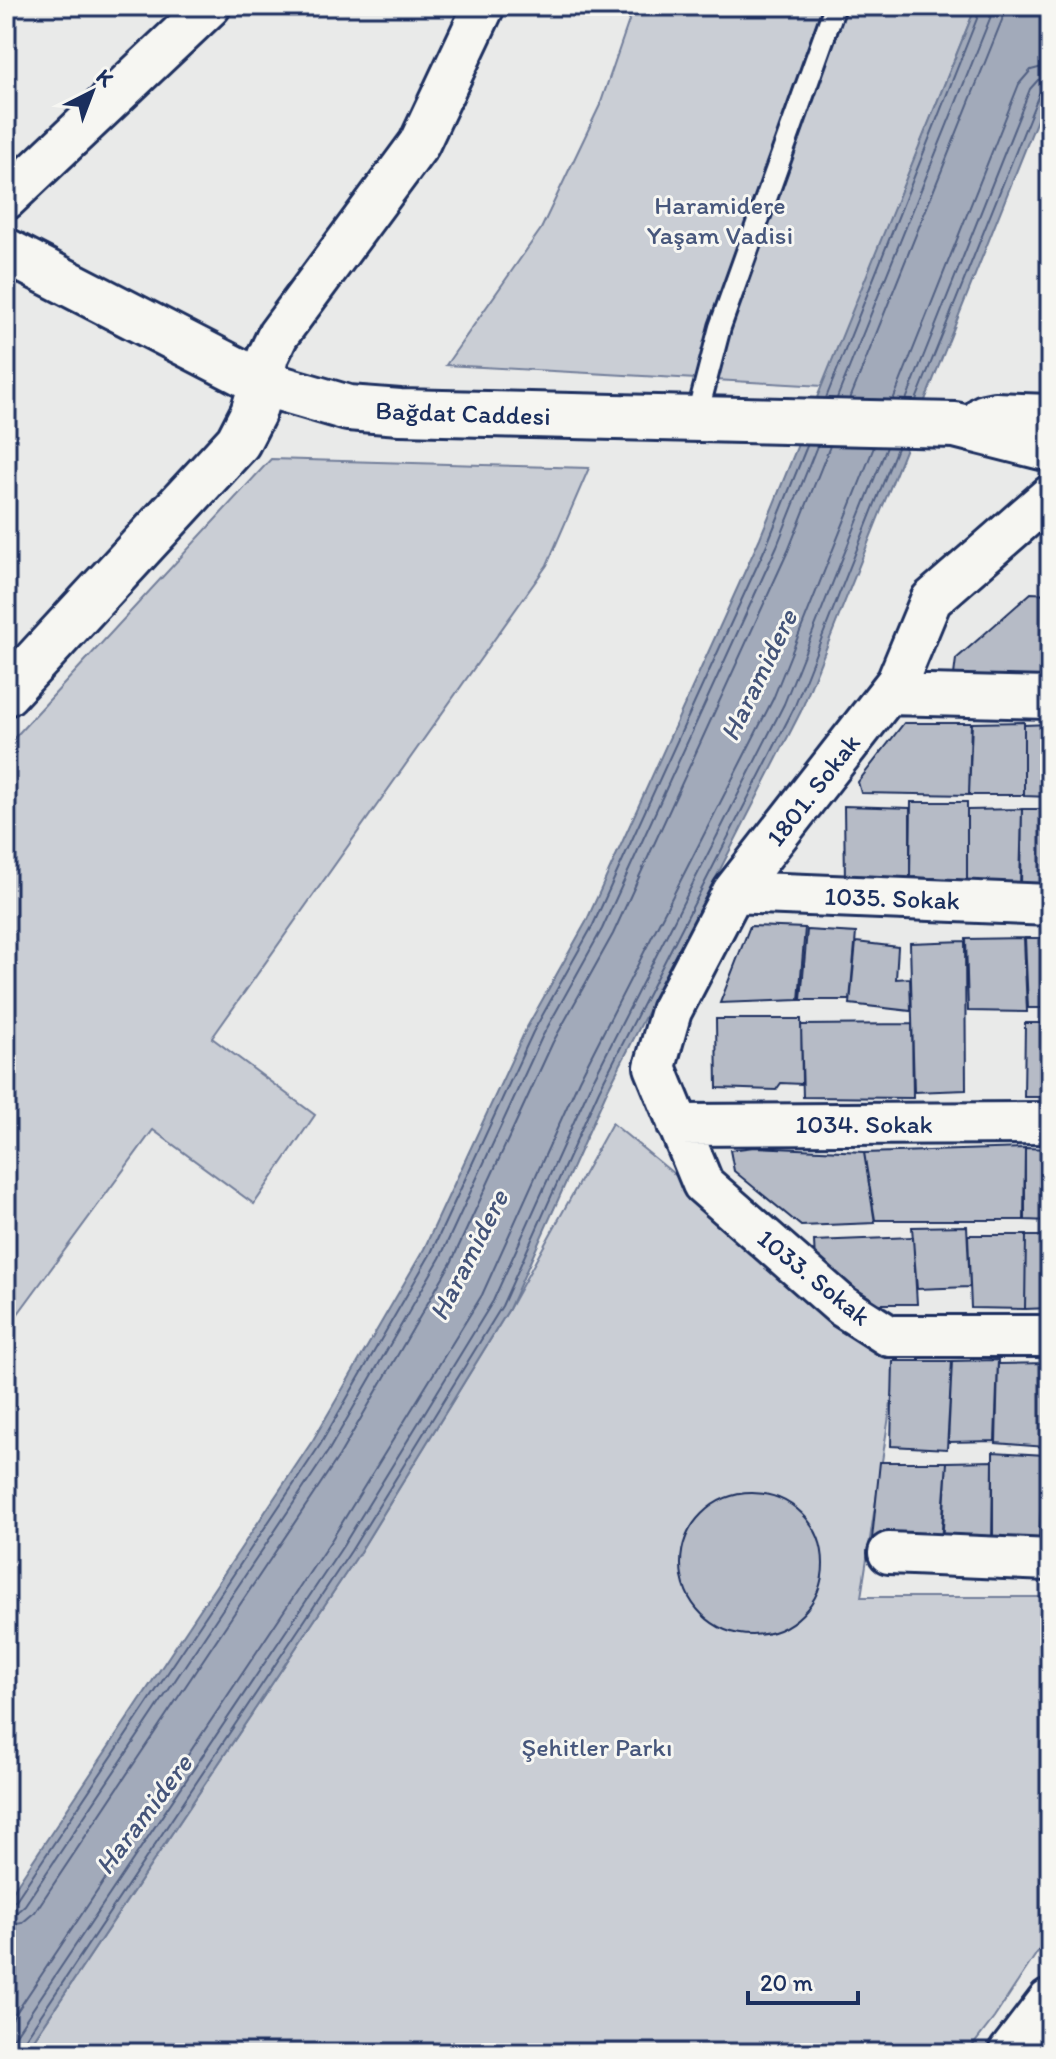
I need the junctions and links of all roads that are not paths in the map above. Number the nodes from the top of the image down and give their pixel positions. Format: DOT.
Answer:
graph roads {
  1 [pos="210,6"];
  2 [pos="484,6"];
  3 [pos="835,6"];
  4 [pos="6,199"];
  5 [pos="6,251"];
  6 [pos="262,383"];
  7 [pos="1050,417"];
  8 [pos="696,419"];
  9 [pos="955,425"];
  10 [pos="1050,449"];
  11 [pos="1050,496"];
  12 [pos="6,693"];
  13 [pos="888,694"];
  14 [pos="1050,698"];
  15 [pos="733,892"];
  16 [pos="1050,905"];
  17 [pos="1050,1123"];
  18 [pos="678,1125"];
  19 [pos="1050,1336"];
  20 [pos="889,1553"];
  21 [pos="1050,1560"];
  22 [pos="1050,2002"];
  23 [pos="1011,2053"];
  1 -- 4 [label="street"];
  2 -- 6 [label="street"];
  3 -- 8 [label="lane"];
  5 -- 6 [label="main road, Bağdat Caddesi"];
  6 -- 8 [label="main road, Bağdat Caddesi"];
  6 -- 12 [label="main road"];
  7 -- 9 [label="main road"];
  8 -- 9 [label="main road, Bağdat Caddesi"];
  9 -- 10 [label="main road"];
  11 -- 13 [label="street, 1801. Sokak"];
  13 -- 14 [label="street"];
  13 -- 15 [label="street, 1801. Sokak"];
  15 -- 16 [label="street, 1035. Sokak"];
  15 -- 18 [label="street, 1801. Sokak"];
  17 -- 18 [label="street, 1034. Sokak"];
  18 -- 19 [label="street, 1033. Sokak"];
  20 -- 21 [label="street"];
  22 -- 23 [label="main road"];
}
